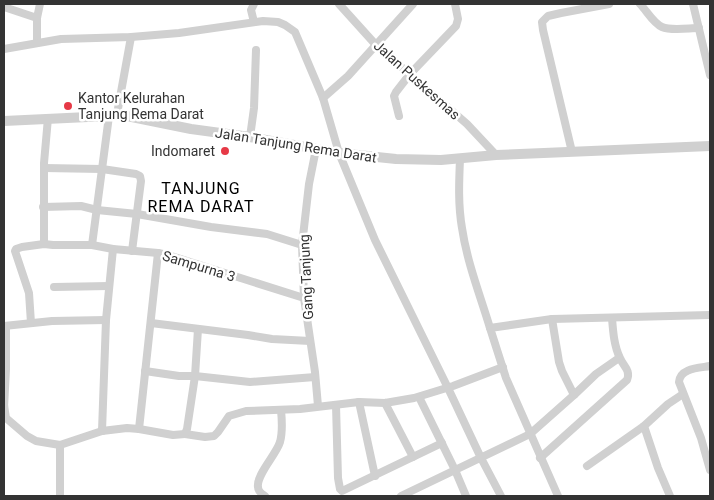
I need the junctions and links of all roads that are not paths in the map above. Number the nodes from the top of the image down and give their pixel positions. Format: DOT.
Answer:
graph roads {
  1 [pos="40,4"];
  2 [pos="254,4"];
  3 [pos="413,4"];
  4 [pos="455,4"];
  5 [pos="609,4"];
  6 [pos="640,4"];
  7 [pos="693,4"];
  8 [pos="342,5"];
  9 [pos="4,7"];
  10 [pos="37,18"];
  11 [pos="254,22"];
  12 [pos="699,28"];
  13 [pos="131,37"];
  14 [pos="37,43"];
  15 [pos="376,45"];
  16 [pos="4,49"];
  17 [pos="256,50"];
  18 [pos="410,74"];
  19 [pos="710,75"];
  20 [pos="323,98"];
  21 [pos="113,115"];
  22 [pos="399,116"];
  23 [pos="48,118"];
  24 [pos="4,121"];
  25 [pos="250,137"];
  26 [pos="710,146"];
  27 [pos="316,149"];
  28 [pos="572,152"];
  29 [pos="339,153"];
  30 [pos="496,155"];
  31 [pos="460,159"];
  32 [pos="44,168"];
  33 [pos="102,169"];
  34 [pos="43,207"];
  35 [pos="97,210"];
  36 [pos="137,214"];
  37 [pos="44,244"];
  38 [pos="302,244"];
  39 [pos="92,245"];
  40 [pos="113,248"];
  41 [pos="132,251"];
  42 [pos="158,253"];
  43 [pos="108,286"];
  44 [pos="54,287"];
  45 [pos="304,298"];
  46 [pos="710,315"];
  47 [pos="612,318"];
  48 [pos="552,319"];
  49 [pos="106,320"];
  50 [pos="31,323"];
  51 [pos="151,323"];
  52 [pos="5,326"];
  53 [pos="490,328"];
  54 [pos="198,329"];
  55 [pos="310,341"];
  56 [pos="619,358"];
  57 [pos="710,366"];
  58 [pos="503,367"];
  59 [pos="145,371"];
  60 [pos="195,376"];
  61 [pos="315,376"];
  62 [pos="448,388"];
  63 [pos="683,394"];
  64 [pos="574,395"];
  65 [pos="419,396"];
  66 [pos="359,402"];
  67 [pos="385,403"];
  68 [pos="336,405"];
  69 [pos="4,406"];
  70 [pos="318,406"];
  71 [pos="281,410"];
  72 [pos="644,426"];
  73 [pos="139,429"];
  74 [pos="102,431"];
  75 [pos="185,434"];
  76 [pos="530,434"];
  77 [pos="442,443"];
  78 [pos="60,445"];
  79 [pos="413,457"];
  80 [pos="481,458"];
  81 [pos="540,458"];
  82 [pos="587,466"];
  83 [pos="455,470"];
  84 [pos="710,470"];
  85 [pos="375,476"];
  86 [pos="60,496"];
  87 [pos="265,496"];
  88 [pos="401,496"];
  89 [pos="466,496"];
  90 [pos="501,496"];
  91 [pos="558,496"];
  92 [pos="670,496"];
  1 -- 10 [label="street"];
  2 -- 11 [label="street"];
  3 -- 15 [label="street"];
  4 -- 18 [label="street"];
  5 -- 28 [label="street"];
  6 -- 12 [label="street"];
  7 -- 12 [label="street"];
  8 -- 15 [label="street, Jalan Puskesmas"];
  9 -- 10 [label="street"];
  10 -- 14 [label="street"];
  11 -- 13 [label="street"];
  11 -- 20 [label="street"];
  12 -- 19 [label="street"];
  13 -- 14 [label="street"];
  13 -- 21 [label="street"];
  14 -- 16 [label="street"];
  15 -- 18 [label="street, Jalan Puskesmas"];
  15 -- 20 [label="street"];
  17 -- 25 [label="street"];
  18 -- 22 [label="street"];
  18 -- 30 [label="street, Jalan Puskesmas"];
  20 -- 29 [label="street"];
  21 -- 23 [label="street, Jalan Tanjung Rema Darat"];
  21 -- 25 [label="street, Jalan Tanjung Rema Darat"];
  21 -- 33 [label="street"];
  23 -- 24 [label="street, Jalan Tanjung Rema Darat"];
  23 -- 32 [label="street"];
  25 -- 27 [label="street, Jalan Tanjung Rema Darat"];
  26 -- 28 [label="street, Jalan Tanjung Rema Darat"];
  27 -- 29 [label="street, Jalan Tanjung Rema Darat"];
  27 -- 38 [label="street, Gang Tanjung"];
  28 -- 30 [label="street, Jalan Tanjung Rema Darat"];
  29 -- 31 [label="street, Jalan Tanjung Rema Darat"];
  29 -- 62 [label="street"];
  30 -- 31 [label="street, Jalan Tanjung Rema Darat"];
  31 -- 53 [label="street"];
  32 -- 33 [label="street"];
  32 -- 34 [label="street"];
  33 -- 35 [label="street"];
  33 -- 36 [label="street"];
  34 -- 35 [label="street"];
  34 -- 37 [label="street"];
  35 -- 36 [label="street"];
  35 -- 39 [label="street"];
  36 -- 38 [label="street"];
  36 -- 41 [label="street"];
  37 -- 39 [label="street, Sampurna 3"];
  37 -- 50 [label="street, Sampurna 3"];
  38 -- 45 [label="street, Gang Tanjung"];
  39 -- 40 [label="street, Sampurna 3"];
  40 -- 41 [label="street, Sampurna 3"];
  40 -- 43 [label="street"];
  41 -- 42 [label="street, Sampurna 3"];
  42 -- 45 [label="street, Sampurna 3"];
  42 -- 51 [label="street"];
  43 -- 44 [label="street"];
  43 -- 49 [label="street"];
  45 -- 55 [label="street, Gang Tanjung"];
  46 -- 47 [label="street"];
  47 -- 48 [label="street"];
  47 -- 56 [label="street"];
  48 -- 53 [label="street"];
  48 -- 64 [label="street"];
  49 -- 50 [label="street"];
  49 -- 74 [label="street"];
  50 -- 52 [label="street"];
  51 -- 54 [label="street"];
  51 -- 59 [label="street"];
  52 -- 69 [label="street"];
  53 -- 58 [label="street"];
  54 -- 55 [label="street"];
  54 -- 60 [label="street"];
  55 -- 61 [label="street, Gang Tanjung"];
  56 -- 64 [label="street"];
  56 -- 81 [label="street"];
  57 -- 63 [label="street"];
  58 -- 62 [label="street"];
  58 -- 76 [label="street"];
  59 -- 60 [label="street"];
  59 -- 73 [label="street"];
  60 -- 61 [label="street"];
  60 -- 75 [label="street"];
  61 -- 70 [label="street, Gang Tanjung"];
  62 -- 65 [label="street"];
  62 -- 80 [label="street"];
  63 -- 72 [label="street"];
  63 -- 84 [label="street"];
  64 -- 76 [label="street"];
  65 -- 67 [label="street"];
  65 -- 77 [label="street"];
  66 -- 67 [label="street"];
  66 -- 68 [label="street"];
  66 -- 85 [label="street"];
  67 -- 79 [label="street"];
  68 -- 70 [label="street"];
  68 -- 85 [label="street"];
  69 -- 78 [label="street"];
  70 -- 71 [label="street"];
  71 -- 75 [label="street"];
  71 -- 87 [label="street"];
  72 -- 82 [label="street"];
  72 -- 92 [label="street"];
  73 -- 74 [label="street"];
  73 -- 75 [label="street"];
  74 -- 78 [label="street"];
  76 -- 80 [label="street"];
  76 -- 81 [label="street"];
  77 -- 79 [label="street"];
  77 -- 83 [label="street"];
  78 -- 86 [label="street"];
  79 -- 85 [label="street"];
  80 -- 83 [label="street"];
  80 -- 90 [label="street"];
  81 -- 91 [label="street"];
  83 -- 88 [label="street"];
  83 -- 89 [label="street"];
}
